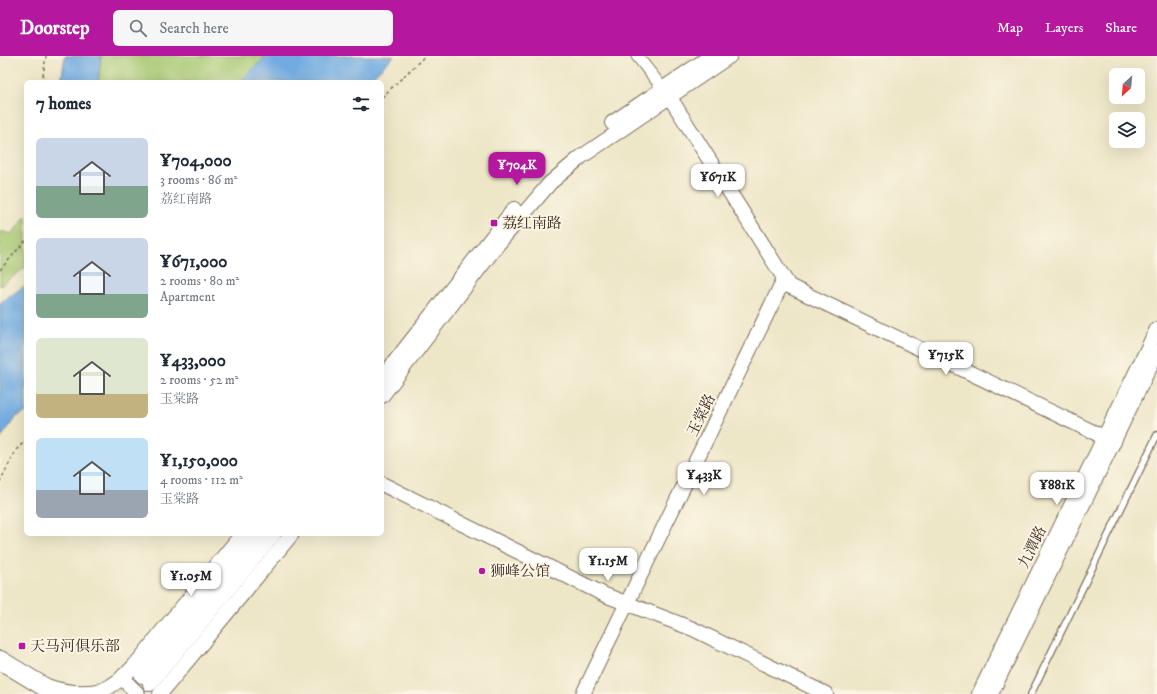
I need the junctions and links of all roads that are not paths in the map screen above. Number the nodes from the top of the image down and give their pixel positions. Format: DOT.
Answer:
graph roads {
  1 [pos="637,56"];
  2 [pos="711,56"];
  3 [pos="730,56"];
  4 [pos="666,92"];
  5 [pos="787,283"];
  6 [pos="1157,329"];
  7 [pos="1157,352"];
  8 [pos="384,375"];
  9 [pos="384,393"];
  10 [pos="1157,435"];
  11 [pos="1110,440"];
  12 [pos="384,485"];
  13 [pos="240,536"];
  14 [pos="256,536"];
  15 [pos="272,536"];
  16 [pos="290,536"];
  17 [pos="632,605"];
  18 [pos="0,660"];
  19 [pos="124,675"];
  20 [pos="49,689"];
  21 [pos="138,694"];
  22 [pos="160,694"];
  23 [pos="583,694"];
  24 [pos="594,694"];
  25 [pos="826,694"];
  26 [pos="979,694"];
  27 [pos="991,694"];
  28 [pos="1031,694"];
  1 -- 4 [label="street"];
  2 -- 4 [label="street"];
  3 -- 4 [label="street"];
  4 -- 5 [label="street"];
  4 -- 8 [label="street"];
  4 -- 9 [label="street"];
  5 -- 11 [label="street"];
  5 -- 17 [label="street, 玉棠路"];
  6 -- 11 [label="street, 九潭路"];
  7 -- 11 [label="street, 九潭路"];
  10 -- 28 [label="lane"];
  11 -- 26 [label="street, 九潭路"];
  11 -- 27 [label="street, 九潭路"];
  12 -- 17 [label="street"];
  13 -- 19 [label="street"];
  14 -- 15 [label="street"];
  16 -- 22 [label="street"];
  17 -- 23 [label="street, 玉棠路"];
  17 -- 24 [label="street, 玉棠路"];
  17 -- 25 [label="street"];
  18 -- 20 [label="highway"];
  19 -- 20 [label="street"];
  19 -- 21 [label="street"];
}
